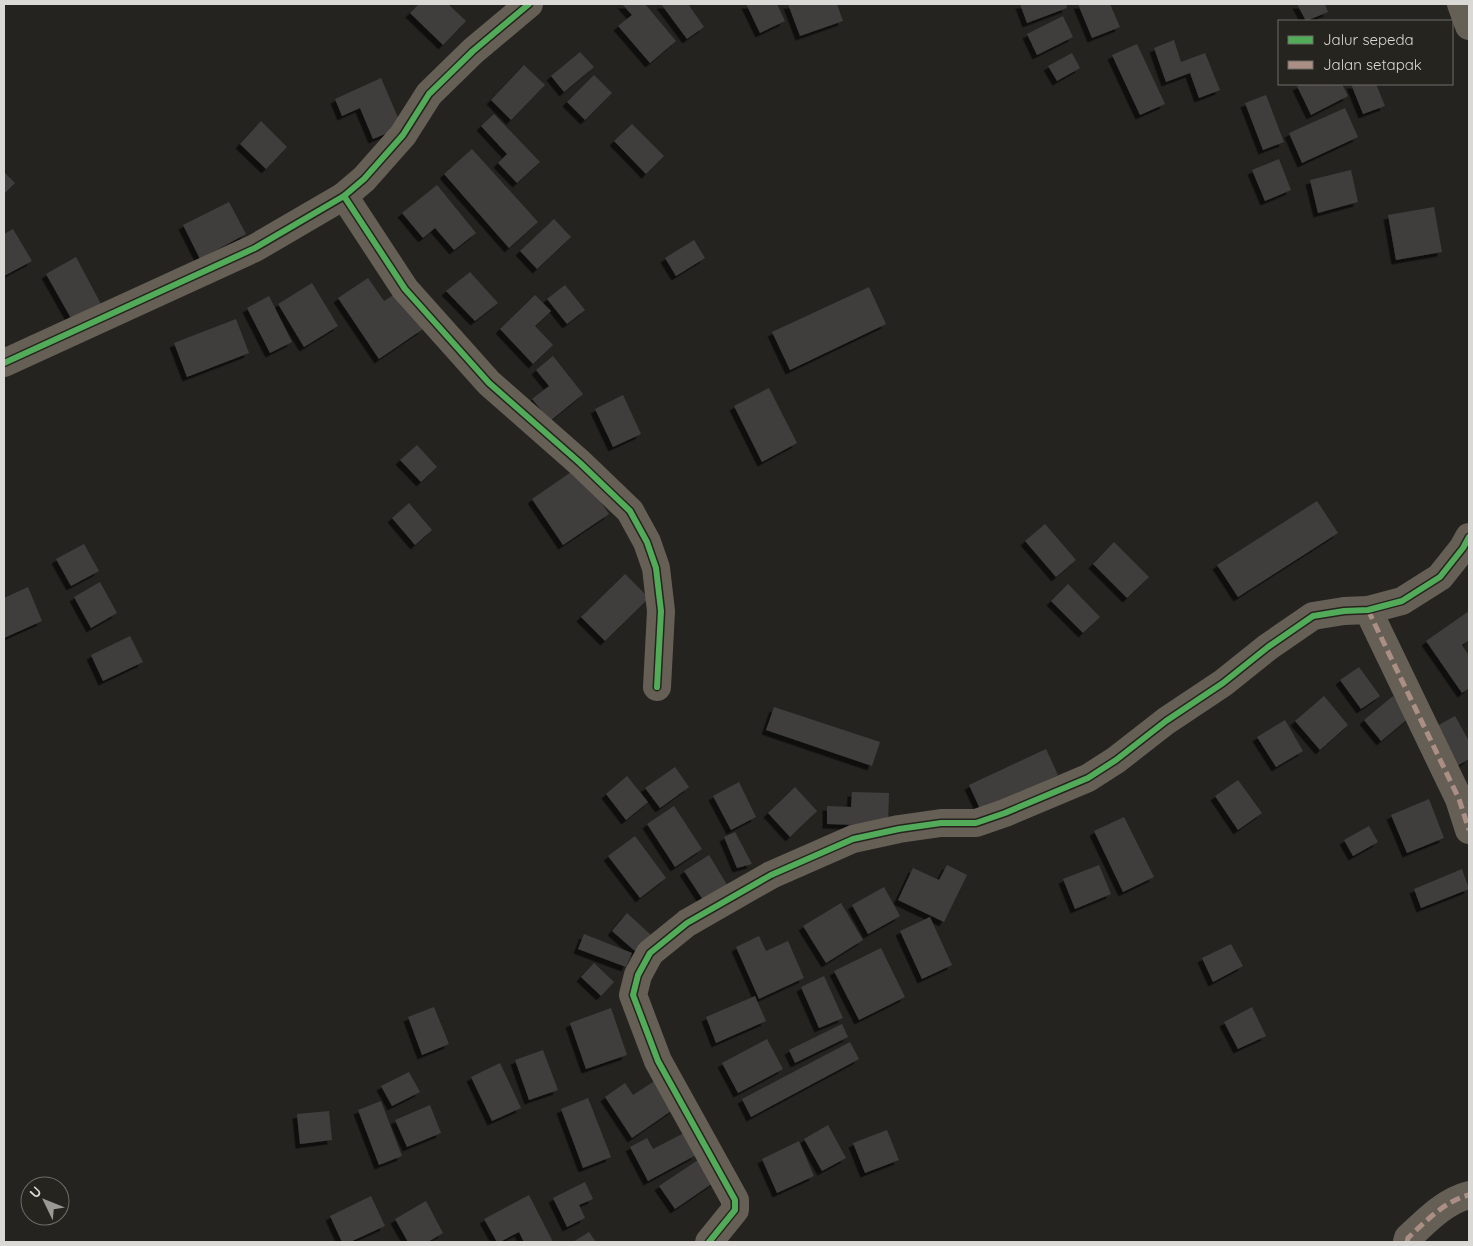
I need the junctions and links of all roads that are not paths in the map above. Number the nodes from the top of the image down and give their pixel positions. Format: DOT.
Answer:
graph roads {
  1 [pos="529,4"];
  2 [pos="1462,4"];
  3 [pos="1469,26"];
  4 [pos="344,196"];
  5 [pos="4,363"];
  6 [pos="1469,537"];
  7 [pos="1368,610"];
  8 [pos="657,687"];
  9 [pos="1469,830"];
  10 [pos="1469,1195"];
  11 [pos="709,1242"];
  12 [pos="1407,1242"];
  1 -- 4 [label="street"];
  2 -- 3 [label="street"];
  4 -- 5 [label="street"];
  4 -- 8 [label="street"];
  6 -- 7 [label="street"];
  7 -- 9 [label="street"];
  7 -- 11 [label="street"];
  10 -- 12 [label="street"];
}
